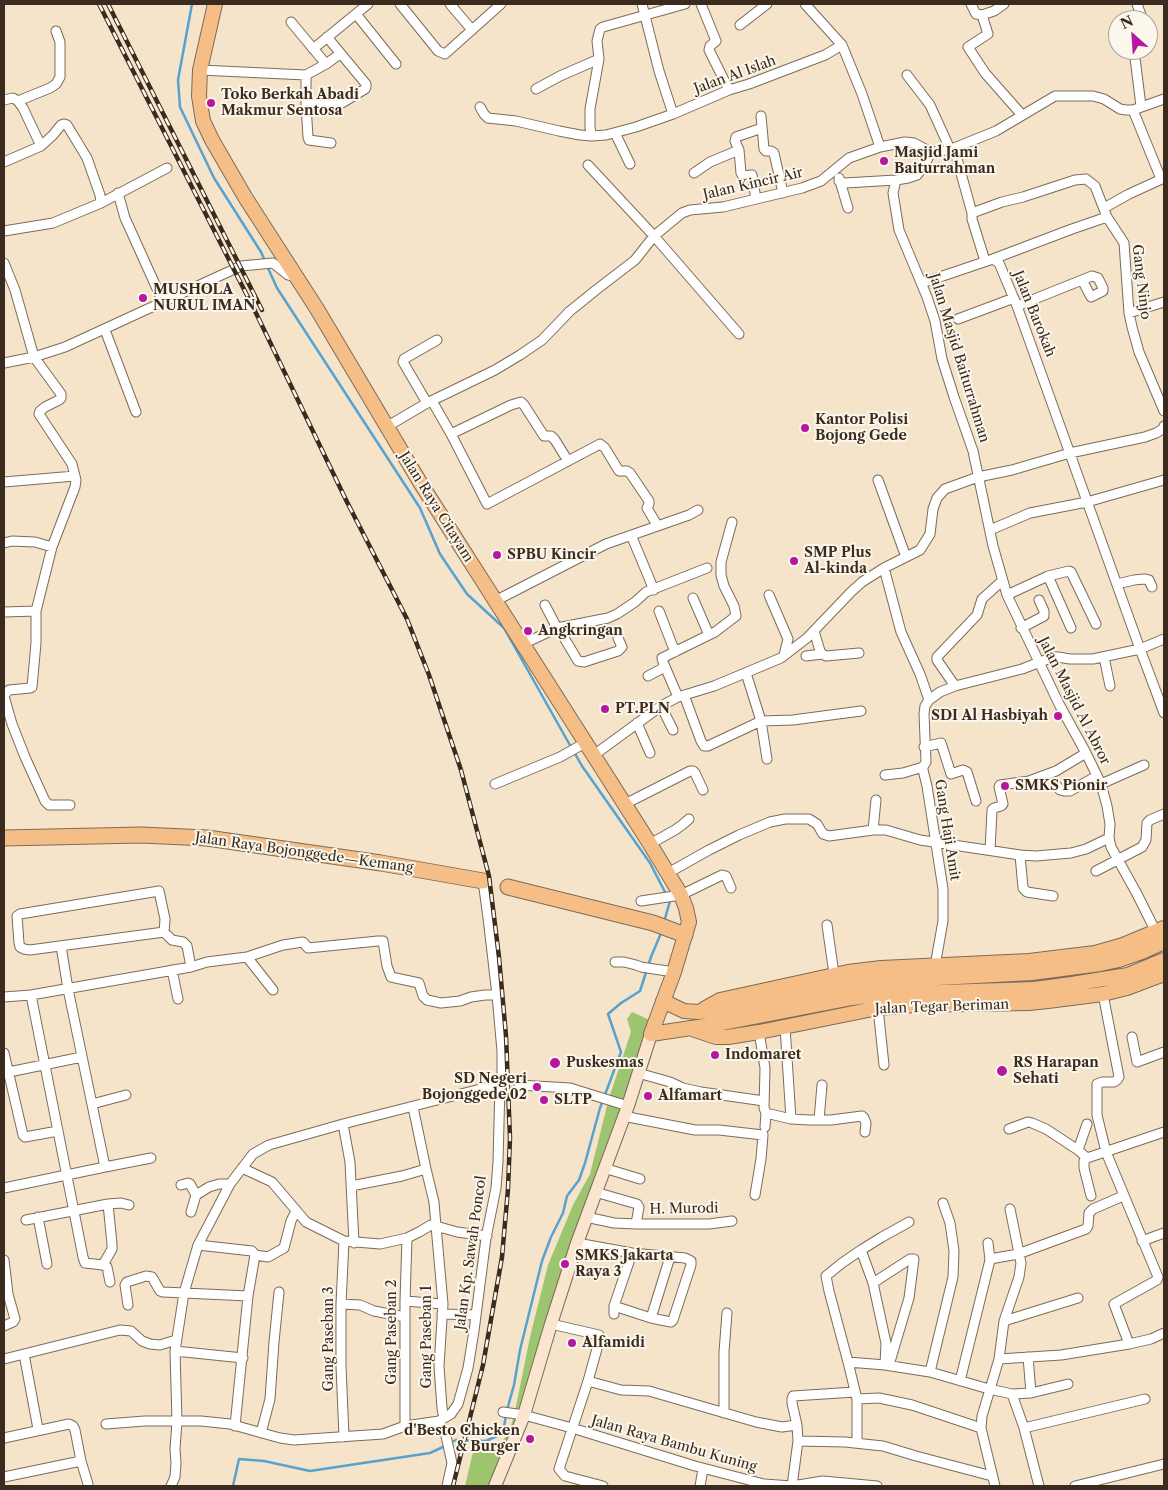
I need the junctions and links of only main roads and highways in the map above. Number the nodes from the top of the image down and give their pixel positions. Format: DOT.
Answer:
graph roads {
  1 [pos="215,4"];
  2 [pos="4,838"];
  3 [pos="483,881"];
  4 [pos="508,887"];
  5 [pos="678,932"];
  6 [pos="1161,934"];
  7 [pos="1164,960"];
  8 [pos="1071,968"];
  9 [pos="1164,974"];
  10 [pos="1072,984"];
  11 [pos="848,988"];
  12 [pos="663,1001"];
  13 [pos="689,1028"];
  14 [pos="651,1034"];
  15 [pos="495,1486"];
  1 -- 5 [label="main road, Jalan Raya Citayam"];
  2 -- 3 [label="highway, Jalan Raya Bojonggede—Kemang"];
  4 -- 5 [label="highway"];
  5 -- 12 [label="main road, Jalan Raya Citayam"];
  6 -- 8 [label="main road, Jalan Tegar Beriman"];
  6 -- 11 [label="main road, Jalan Tegar Beriman"];
  7 -- 10 [label="main road, Jalan Tegar Beriman"];
  8 -- 10 [label="main road"];
  8 -- 11 [label="main road, Jalan Tegar Beriman"];
  9 -- 11 [label="main road, Jalan Tegar Beriman"];
  10 -- 11 [label="main road, Jalan Tegar Beriman"];
  11 -- 12 [label="main road, Jalan Tegar Beriman"];
  11 -- 13 [label="main road, Jalan Tegar Beriman"];
  11 -- 13 [label="main road, Jalan Tegar Beriman"];
  12 -- 14 [label="main road, Jalan Raya Citayam"];
  13 -- 14 [label="main road, Jalan Tegar Beriman"];
  14 -- 15 [label="main road"];
}
